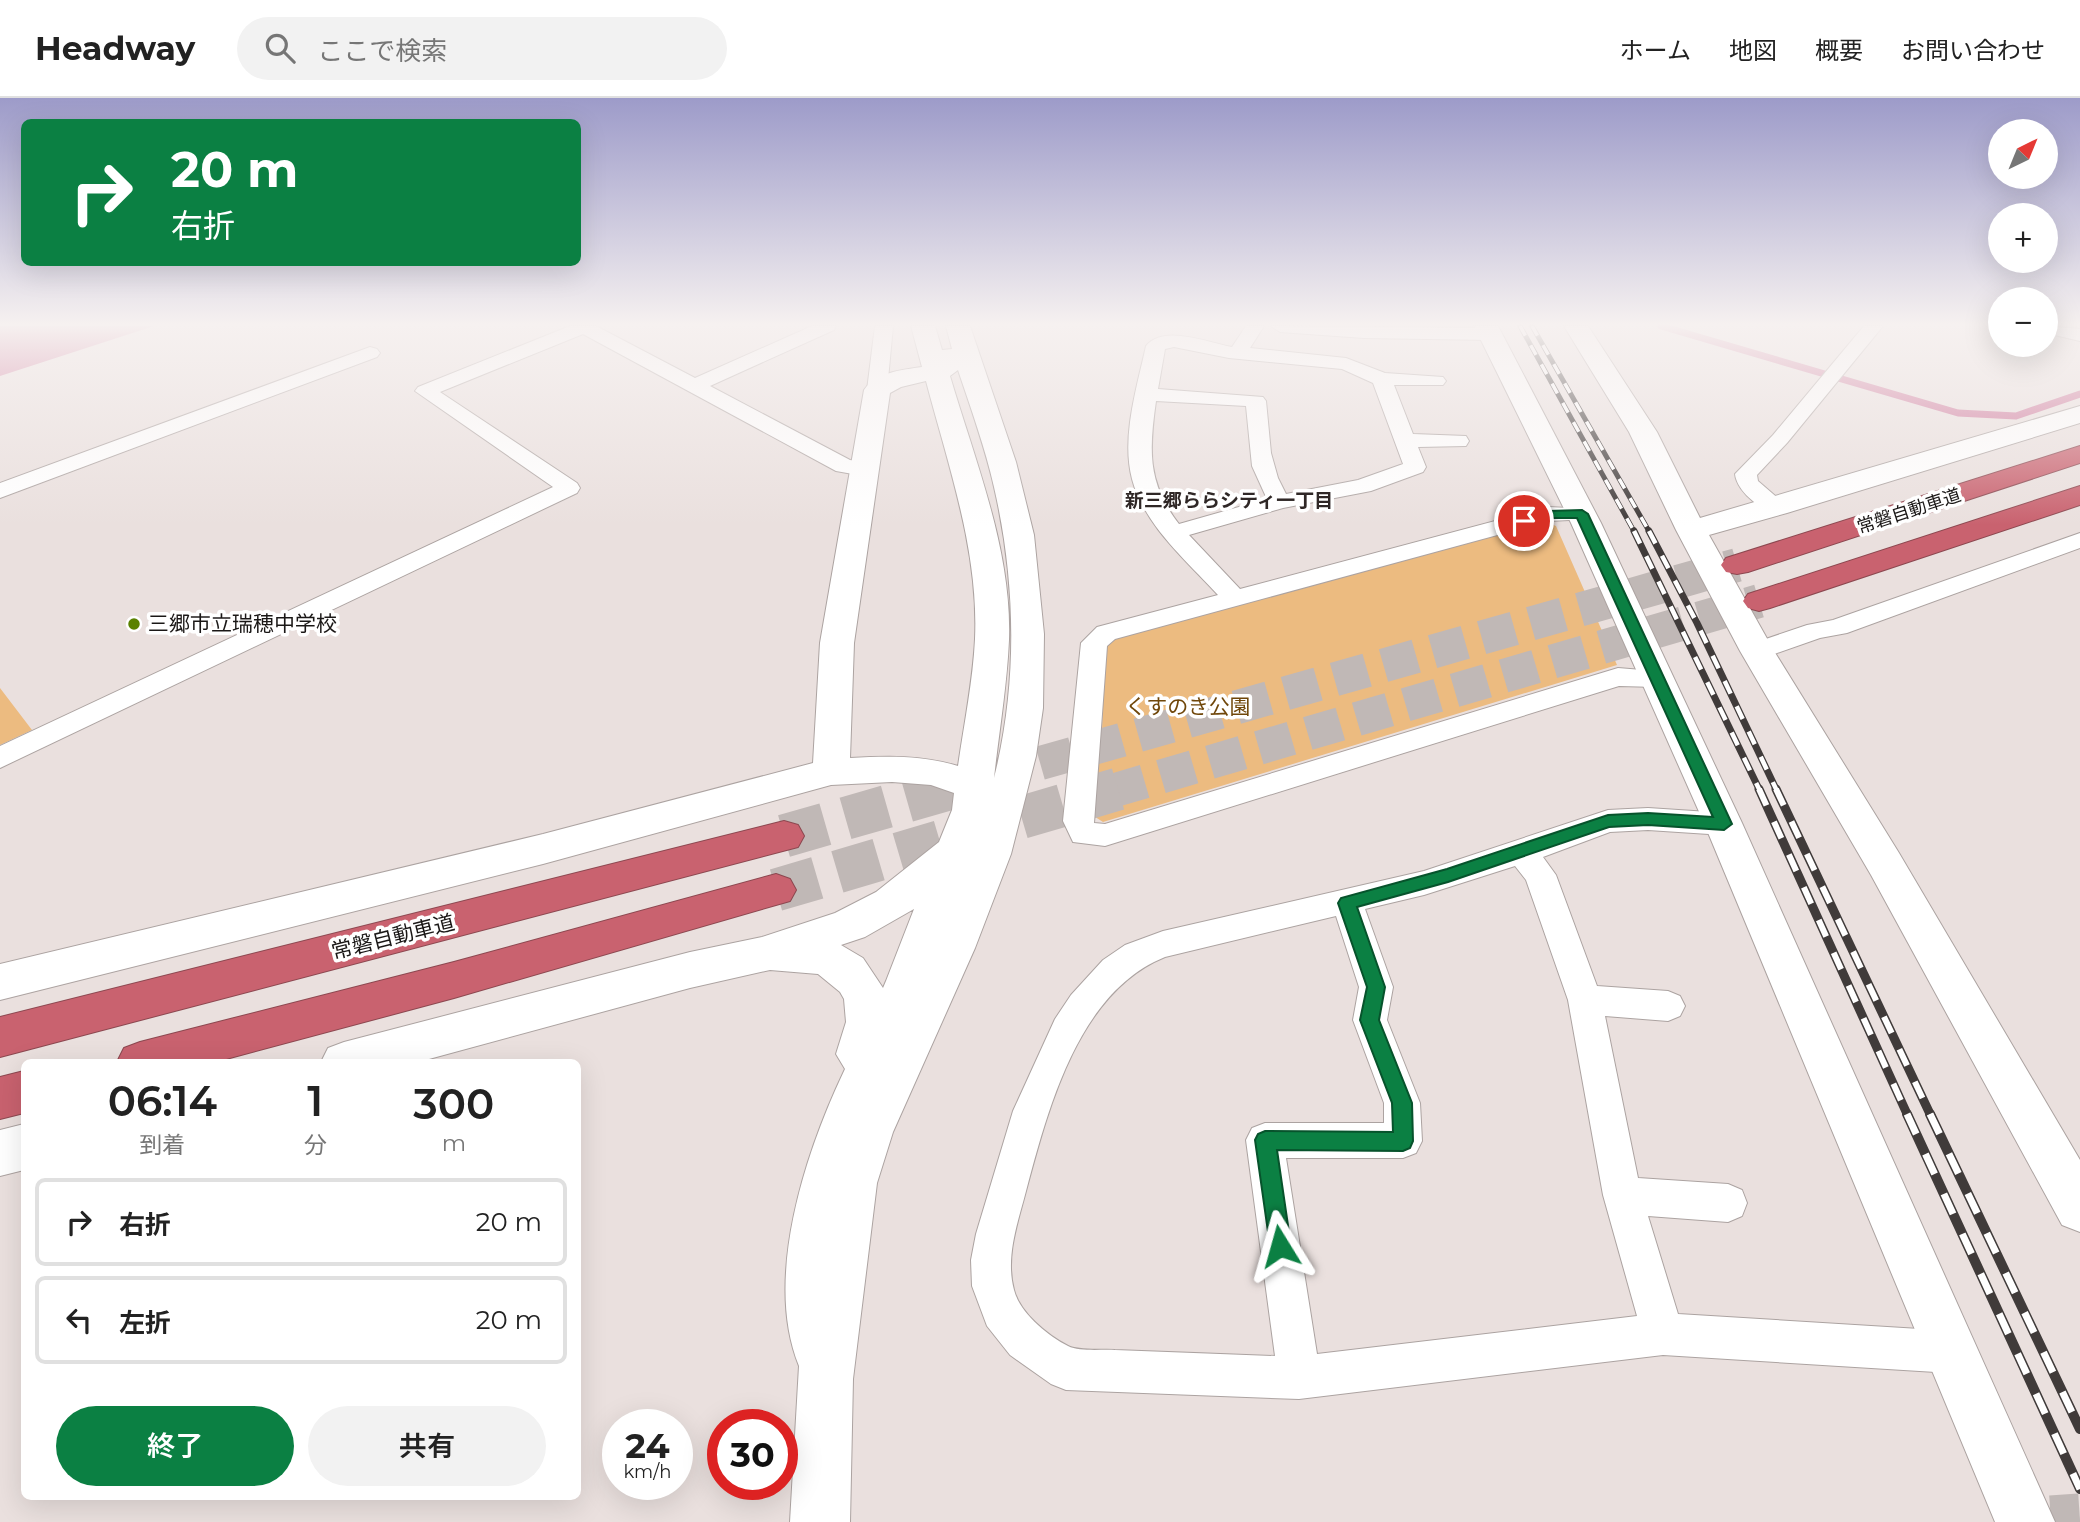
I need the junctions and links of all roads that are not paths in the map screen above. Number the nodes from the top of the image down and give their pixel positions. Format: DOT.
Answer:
graph roads {
  1 [pos="264,392"];
  2 [pos="427,392"];
  3 [pos="706,392"];
  4 [pos="877,392"];
  5 [pos="941,392"];
  6 [pos="977,392"];
  7 [pos="1387,392"];
  8 [pos="1522,392"];
  9 [pos="1618,392"];
  10 [pos="1817,392"];
  11 [pos="1146,394"];
  12 [pos="2080,414"];
  13 [pos="1405,440"];
  14 [pos="1458,441"];
  15 [pos="2080,454"];
  16 [pos="864,469"];
  17 [pos="0,491"];
  18 [pos="2080,495"];
  19 [pos="1280,502"];
  20 [pos="1777,506"];
  21 [pos="1582,514"];
  22 [pos="1691,530"];
  23 [pos="1175,532"];
  24 [pos="2080,540"];
  25 [pos="1737,565"];
  26 [pos="1234,598"];
  27 [pos="1759,601"];
  28 [pos="1757,651"];
  29 [pos="1657,678"];
  30 [pos="0,758"];
  31 [pos="831,772"];
  32 [pos="990,794"];
  33 [pos="1724,824"];
  34 [pos="784,835"];
  35 [pos="956,851"];
  36 [pos="1522,852"];
  37 [pos="776,890"];
  38 [pos="1347,903"];
  39 [pos="762,956"];
  40 [pos="0,982"];
  41 [pos="1585,1000"];
  42 [pos="1668,1006"];
  43 [pos="0,1037"];
  44 [pos="151,1059"];
  45 [pos="355,1059"];
  46 [pos="21,1093"];
  47 [pos="0,1098"];
  48 [pos="849,1111"];
  49 [pos="21,1148"];
  50 [pos="0,1153"];
  51 [pos="2073,1183"];
  52 [pos="1622,1195"];
  53 [pos="1728,1203"];
  54 [pos="1663,1334"];
  55 [pos="1952,1352"];
  56 [pos="825,1375"];
  57 [pos="1299,1378"];
  58 [pos="820,1522"];
  59 [pos="2025,1522"];
  1 -- 17 [label="street"];
  2 -- 30 [label="street"];
  3 -- 16 [label="street"];
  4 -- 16 [label="street"];
  5 -- 32 [label="street"];
  6 -- 32 [label="street"];
  7 -- 13 [label="street"];
  8 -- 21 [label="street"];
  9 -- 22 [label="street"];
  10 -- 20 [label="street"];
  11 -- 19 [label="street"];
  11 -- 23 [label="street"];
  12 -- 20 [label="street"];
  13 -- 14 [label="street"];
  13 -- 19 [label="street"];
  15 -- 25 [label="highway, 常磐自動車道"];
  16 -- 31 [label="street"];
  18 -- 27 [label="highway, 常磐自動車道"];
  19 -- 23 [label="street"];
  20 -- 22 [label="street"];
  21 -- 26 [label="street"];
  21 -- 29 [label="street"];
  22 -- 28 [label="street"];
  23 -- 26 [label="street"];
  24 -- 28 [label="street"];
  26 -- 29 [label="street"];
  28 -- 51 [label="street"];
  29 -- 33 [label="street"];
  31 -- 32 [label="street"];
  31 -- 40 [label="street"];
  32 -- 35 [label="street"];
  32 -- 56 [label="street"];
  33 -- 36 [label="street"];
  33 -- 55 [label="street"];
  34 -- 43 [label="highway, 常磐自動車道"];
  35 -- 39 [label="street"];
  35 -- 48 [label="street"];
  36 -- 38 [label="street"];
  36 -- 41 [label="street"];
  37 -- 44 [label="highway"];
  38 -- 57 [label="street"];
  38 -- 57 [label="street"];
  39 -- 45 [label="street"];
  39 -- 48 [label="street"];
  41 -- 42 [label="street"];
  41 -- 52 [label="street"];
  46 -- 47 [label="highway"];
  48 -- 56 [label="street"];
  49 -- 50 [label="street"];
  52 -- 53 [label="street"];
  52 -- 54 [label="street"];
  54 -- 55 [label="street"];
  54 -- 57 [label="street"];
  55 -- 59 [label="street"];
  56 -- 58 [label="street"];
}
